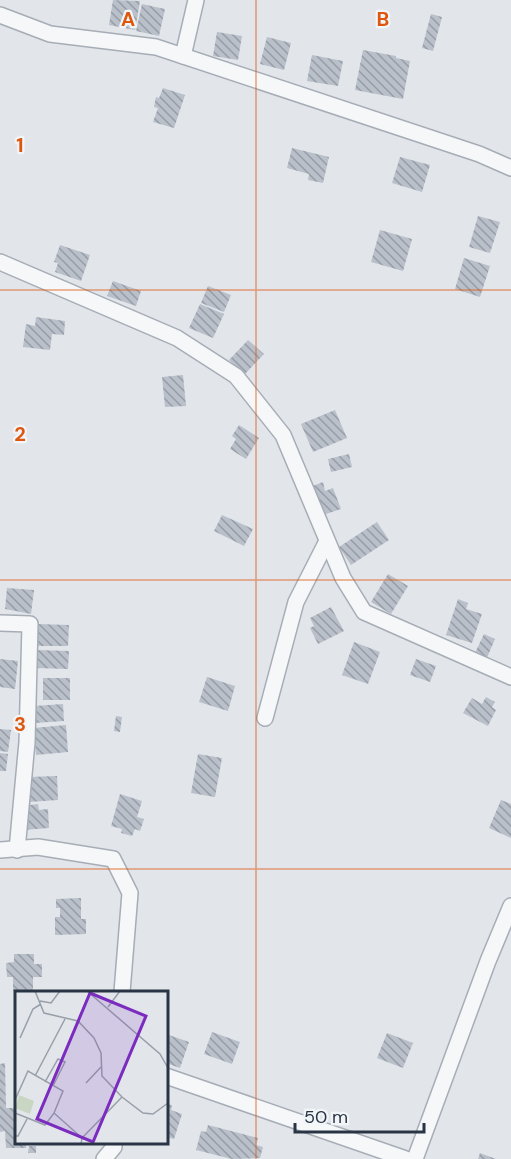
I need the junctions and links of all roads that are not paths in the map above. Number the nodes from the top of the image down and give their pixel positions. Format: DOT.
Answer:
graph roads {
  1 [pos="196,0"];
  2 [pos="0,15"];
  3 [pos="183,56"];
  4 [pos="511,168"];
  5 [pos="0,262"];
  6 [pos="327,542"];
  7 [pos="0,623"];
  8 [pos="511,677"];
  9 [pos="265,718"];
  10 [pos="0,850"];
  11 [pos="17,850"];
  12 [pos="511,906"];
  13 [pos="122,991"];
  14 [pos="168,1077"];
  15 [pos="114,1144"];
  16 [pos="104,1159"];
  17 [pos="406,1159"];
  18 [pos="415,1159"];
  1 -- 3 [label="street"];
  2 -- 3 [label="street"];
  3 -- 4 [label="street"];
  5 -- 6 [label="street"];
  6 -- 8 [label="street"];
  6 -- 9 [label="street"];
  7 -- 11 [label="street"];
  10 -- 11 [label="street"];
  11 -- 13 [label="street"];
  12 -- 18 [label="street"];
  14 -- 17 [label="street"];
  15 -- 16 [label="street"];
}
